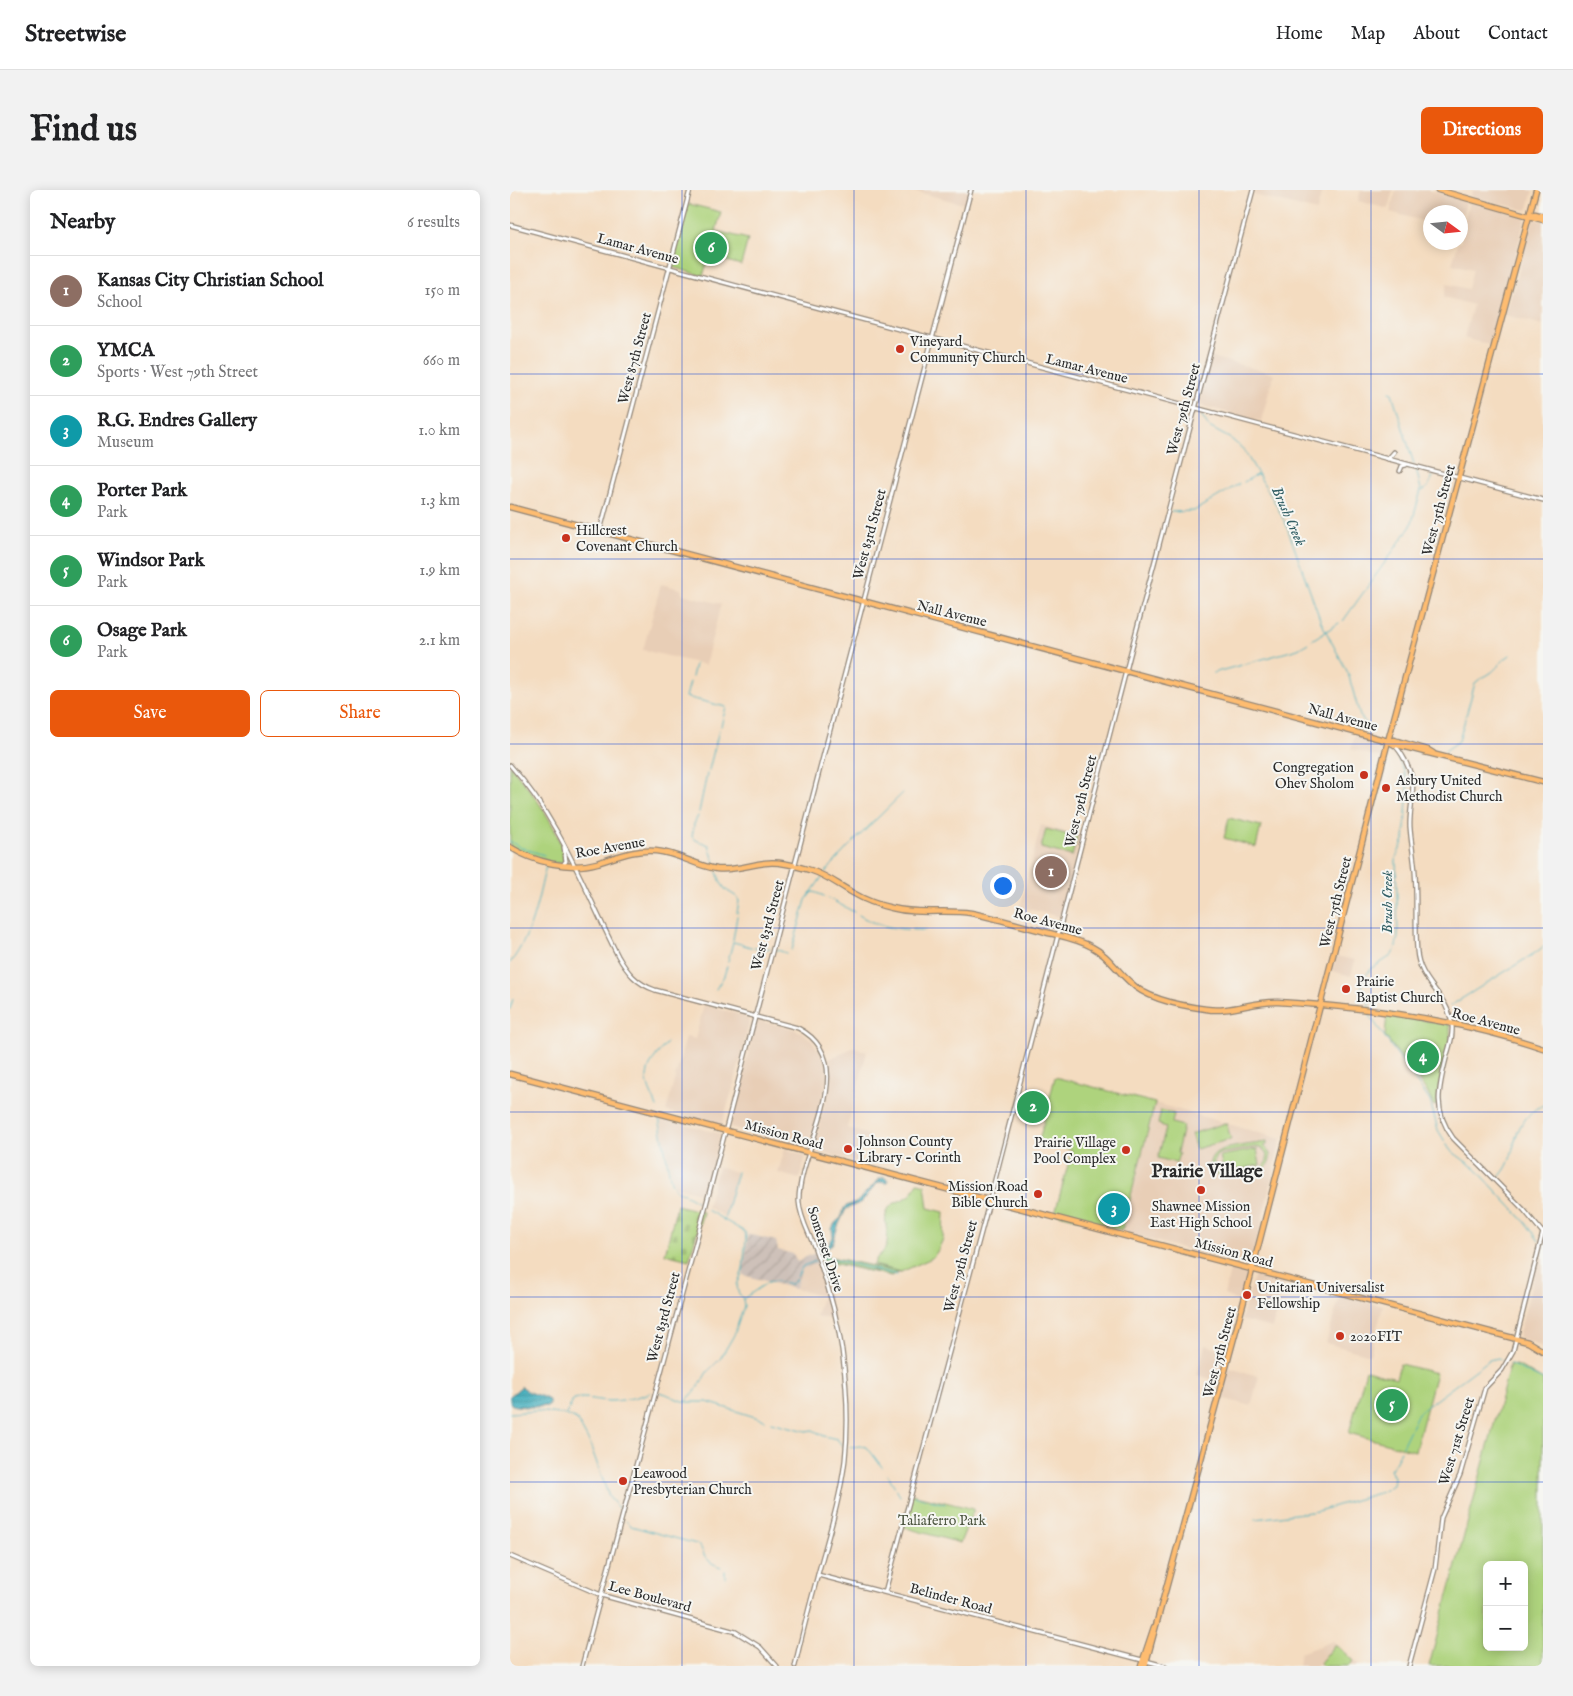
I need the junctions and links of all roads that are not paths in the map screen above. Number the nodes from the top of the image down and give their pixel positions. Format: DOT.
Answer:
graph roads {
  1 [pos="690,190"];
  2 [pos="971,190"];
  3 [pos="1253,190"];
  4 [pos="1438,190"];
  5 [pos="1536,190"];
  6 [pos="1530,215"];
  7 [pos="1543,218"];
  8 [pos="510,225"];
  9 [pos="670,268"];
  10 [pos="932,339"];
  11 [pos="1195,407"];
  12 [pos="1394,452"];
  13 [pos="1388,459"];
  14 [pos="1408,464"];
  15 [pos="1400,471"];
  16 [pos="1459,478"];
  17 [pos="1543,500"];
  18 [pos="510,507"];
  19 [pos="599,532"];
  20 [pos="862,602"];
  21 [pos="1126,670"];
  22 [pos="1388,741"];
  23 [pos="1393,744"];
  24 [pos="1408,748"];
  25 [pos="1434,753"];
  26 [pos="1404,760"];
  27 [pos="510,765"];
  28 [pos="1543,782"];
  29 [pos="563,842"];
  30 [pos="510,847"];
  31 [pos="563,865"];
  32 [pos="574,866"];
  33 [pos="794,866"];
  34 [pos="1057,935"];
  35 [pos="1320,1004"];
  36 [pos="755,1016"];
  37 [pos="1451,1023"];
  38 [pos="1543,1048"];
  39 [pos="510,1074"];
  40 [pos="724,1130"];
  41 [pos="810,1152"];
  42 [pos="990,1199"];
  43 [pos="1543,1232"];
  44 [pos="1252,1269"];
  45 [pos="1516,1339"];
  46 [pos="1543,1352"];
  47 [pos="510,1556"];
  48 [pos="818,1575"];
  49 [pos="885,1592"];
  50 [pos="601,1594"];
  51 [pos="1144,1663"];
  52 [pos="582,1666"];
  53 [pos="777,1666"];
  54 [pos="795,1666"];
  55 [pos="1165,1666"];
  56 [pos="1409,1666"];
  1 -- 9 [label="street, West 87th Street"];
  2 -- 10 [label="street, West 83rd Street"];
  3 -- 11 [label="street, West 79th Street"];
  4 -- 6 [label="main road"];
  5 -- 6 [label="main road, West 75th Street"];
  6 -- 7 [label="main road"];
  6 -- 16 [label="main road, West 75th Street"];
  8 -- 9 [label="street, Lamar Avenue"];
  9 -- 10 [label="street, Lamar Avenue"];
  9 -- 19 [label="street, West 87th Street"];
  10 -- 11 [label="street, Lamar Avenue"];
  10 -- 20 [label="street, West 83rd Street"];
  11 -- 13 [label="street, Lamar Avenue"];
  11 -- 21 [label="street, West 79th Street"];
  12 -- 13 [label="street"];
  13 -- 14 [label="street, Lamar Avenue"];
  14 -- 15 [label="street"];
  14 -- 16 [label="street, Lamar Avenue"];
  16 -- 17 [label="street, Lamar Avenue"];
  16 -- 22 [label="main road, West 75th Street"];
  18 -- 19 [label="main road, Nall Avenue"];
  19 -- 20 [label="main road, Nall Avenue"];
  20 -- 21 [label="main road, Nall Avenue"];
  20 -- 33 [label="street, West 83rd Street"];
  21 -- 22 [label="main road, Nall Avenue"];
  21 -- 34 [label="street, West 79th Street"];
  22 -- 23 [label="main road, Nall Avenue"];
  22 -- 25 [label="main road, Nall Avenue"];
  22 -- 35 [label="main road, West 75th Street"];
  23 -- 24 [label="main road, Nall Avenue"];
  23 -- 26 [label="street"];
  24 -- 25 [label="main road, Nall Avenue"];
  24 -- 26 [label="street"];
  25 -- 28 [label="main road, Nall Avenue"];
  26 -- 37 [label="street"];
  27 -- 29 [label="street, Somerset Drive"];
  29 -- 31 [label="street"];
  29 -- 32 [label="street, Somerset Drive"];
  30 -- 31 [label="main road, Roe Avenue"];
  31 -- 32 [label="main road, Roe Avenue"];
  32 -- 33 [label="main road, Roe Avenue"];
  32 -- 36 [label="street, Somerset Drive"];
  33 -- 34 [label="main road, Roe Avenue"];
  33 -- 36 [label="street, West 83rd Street"];
  34 -- 35 [label="main road, Roe Avenue"];
  34 -- 42 [label="street, West 79th Street"];
  35 -- 37 [label="main road, Roe Avenue"];
  35 -- 44 [label="main road, West 75th Street"];
  36 -- 40 [label="street, West 83rd Street"];
  36 -- 41 [label="street, Somerset Drive"];
  37 -- 38 [label="main road, Roe Avenue"];
  37 -- 43 [label="street"];
  39 -- 40 [label="main road, Mission Road"];
  40 -- 41 [label="main road, Mission Road"];
  40 -- 50 [label="street, West 83rd Street"];
  41 -- 42 [label="main road, Mission Road"];
  41 -- 48 [label="street, Somerset Drive"];
  42 -- 44 [label="main road, Mission Road"];
  42 -- 49 [label="street, West 79th Street"];
  43 -- 45 [label="street, West 71st Street"];
  44 -- 45 [label="main road, Mission Road"];
  44 -- 51 [label="main road, West 75th Street"];
  45 -- 46 [label="main road, Mission Road"];
  45 -- 56 [label="street, West 71st Street"];
  47 -- 50 [label="street, Lee Boulevard"];
  48 -- 49 [label="street, Belinder Road"];
  48 -- 54 [label="street, Somerset Drive"];
  49 -- 51 [label="street, Belinder Road"];
  50 -- 52 [label="street, West 83rd Street"];
  50 -- 53 [label="street, Lee Boulevard"];
  51 -- 55 [label="street, Belinder Road"];
}
